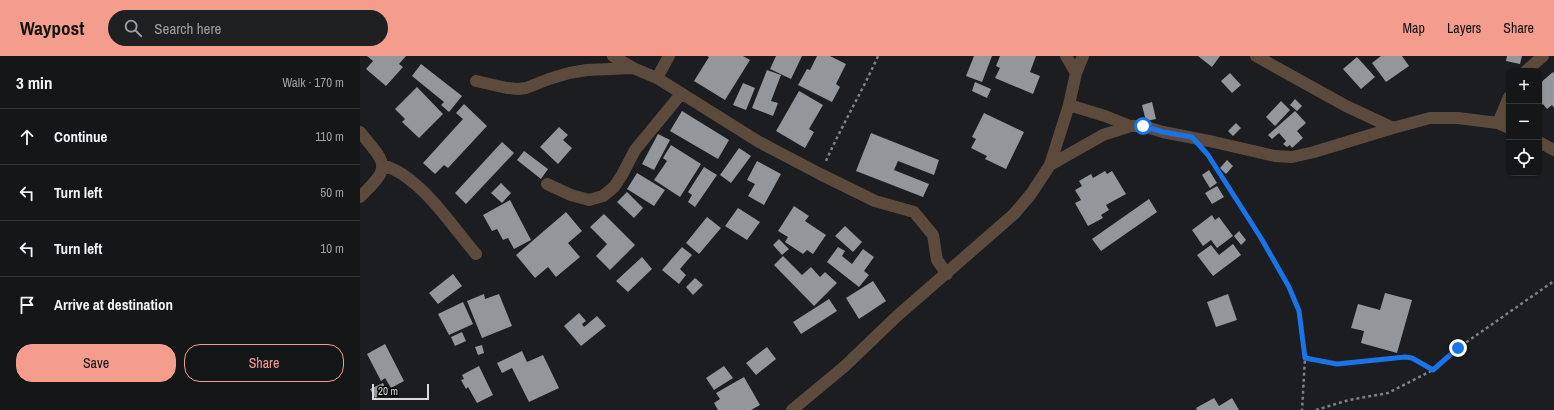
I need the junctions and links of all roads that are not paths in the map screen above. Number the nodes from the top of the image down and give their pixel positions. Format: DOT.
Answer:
graph roads {
  1 [pos="613,56"];
  2 [pos="669,56"];
  3 [pos="1066,56"];
  4 [pos="1083,56"];
  5 [pos="1256,56"];
  6 [pos="1543,56"];
  7 [pos="633,68"];
  8 [pos="1529,68"];
  9 [pos="1076,74"];
  10 [pos="657,78"];
  11 [pos="476,81"];
  12 [pos="681,94"];
  13 [pos="1069,104"];
  14 [pos="1508,104"];
  15 [pos="1130,126"];
  16 [pos="1504,126"];
  17 [pos="1393,128"];
  18 [pos="360,132"];
  19 [pos="1542,144"];
  20 [pos="1554,150"];
  21 [pos="382,164"];
  22 [pos="1050,165"];
  23 [pos="548,184"];
  24 [pos="360,197"];
  25 [pos="476,254"];
  26 [pos="946,274"];
  27 [pos="792,410"];
  1 -- 7 [label="street"];
  2 -- 10 [label="street"];
  3 -- 9 [label="street"];
  4 -- 9 [label="street"];
  5 -- 17 [label="street"];
  6 -- 8 [label="street"];
  7 -- 10 [label="street"];
  7 -- 11 [label="street"];
  9 -- 13 [label="street"];
  10 -- 12 [label="street"];
  12 -- 23 [label="street"];
  12 -- 26 [label="street"];
  13 -- 15 [label="street"];
  13 -- 22 [label="street"];
  14 -- 16 [label="street"];
  15 -- 17 [label="street"];
  15 -- 22 [label="street"];
  16 -- 17 [label="street"];
  18 -- 21 [label="street"];
  19 -- 20 [label="street"];
  21 -- 24 [label="street"];
  21 -- 25 [label="street"];
  22 -- 26 [label="street"];
  26 -- 27 [label="street"];
}
